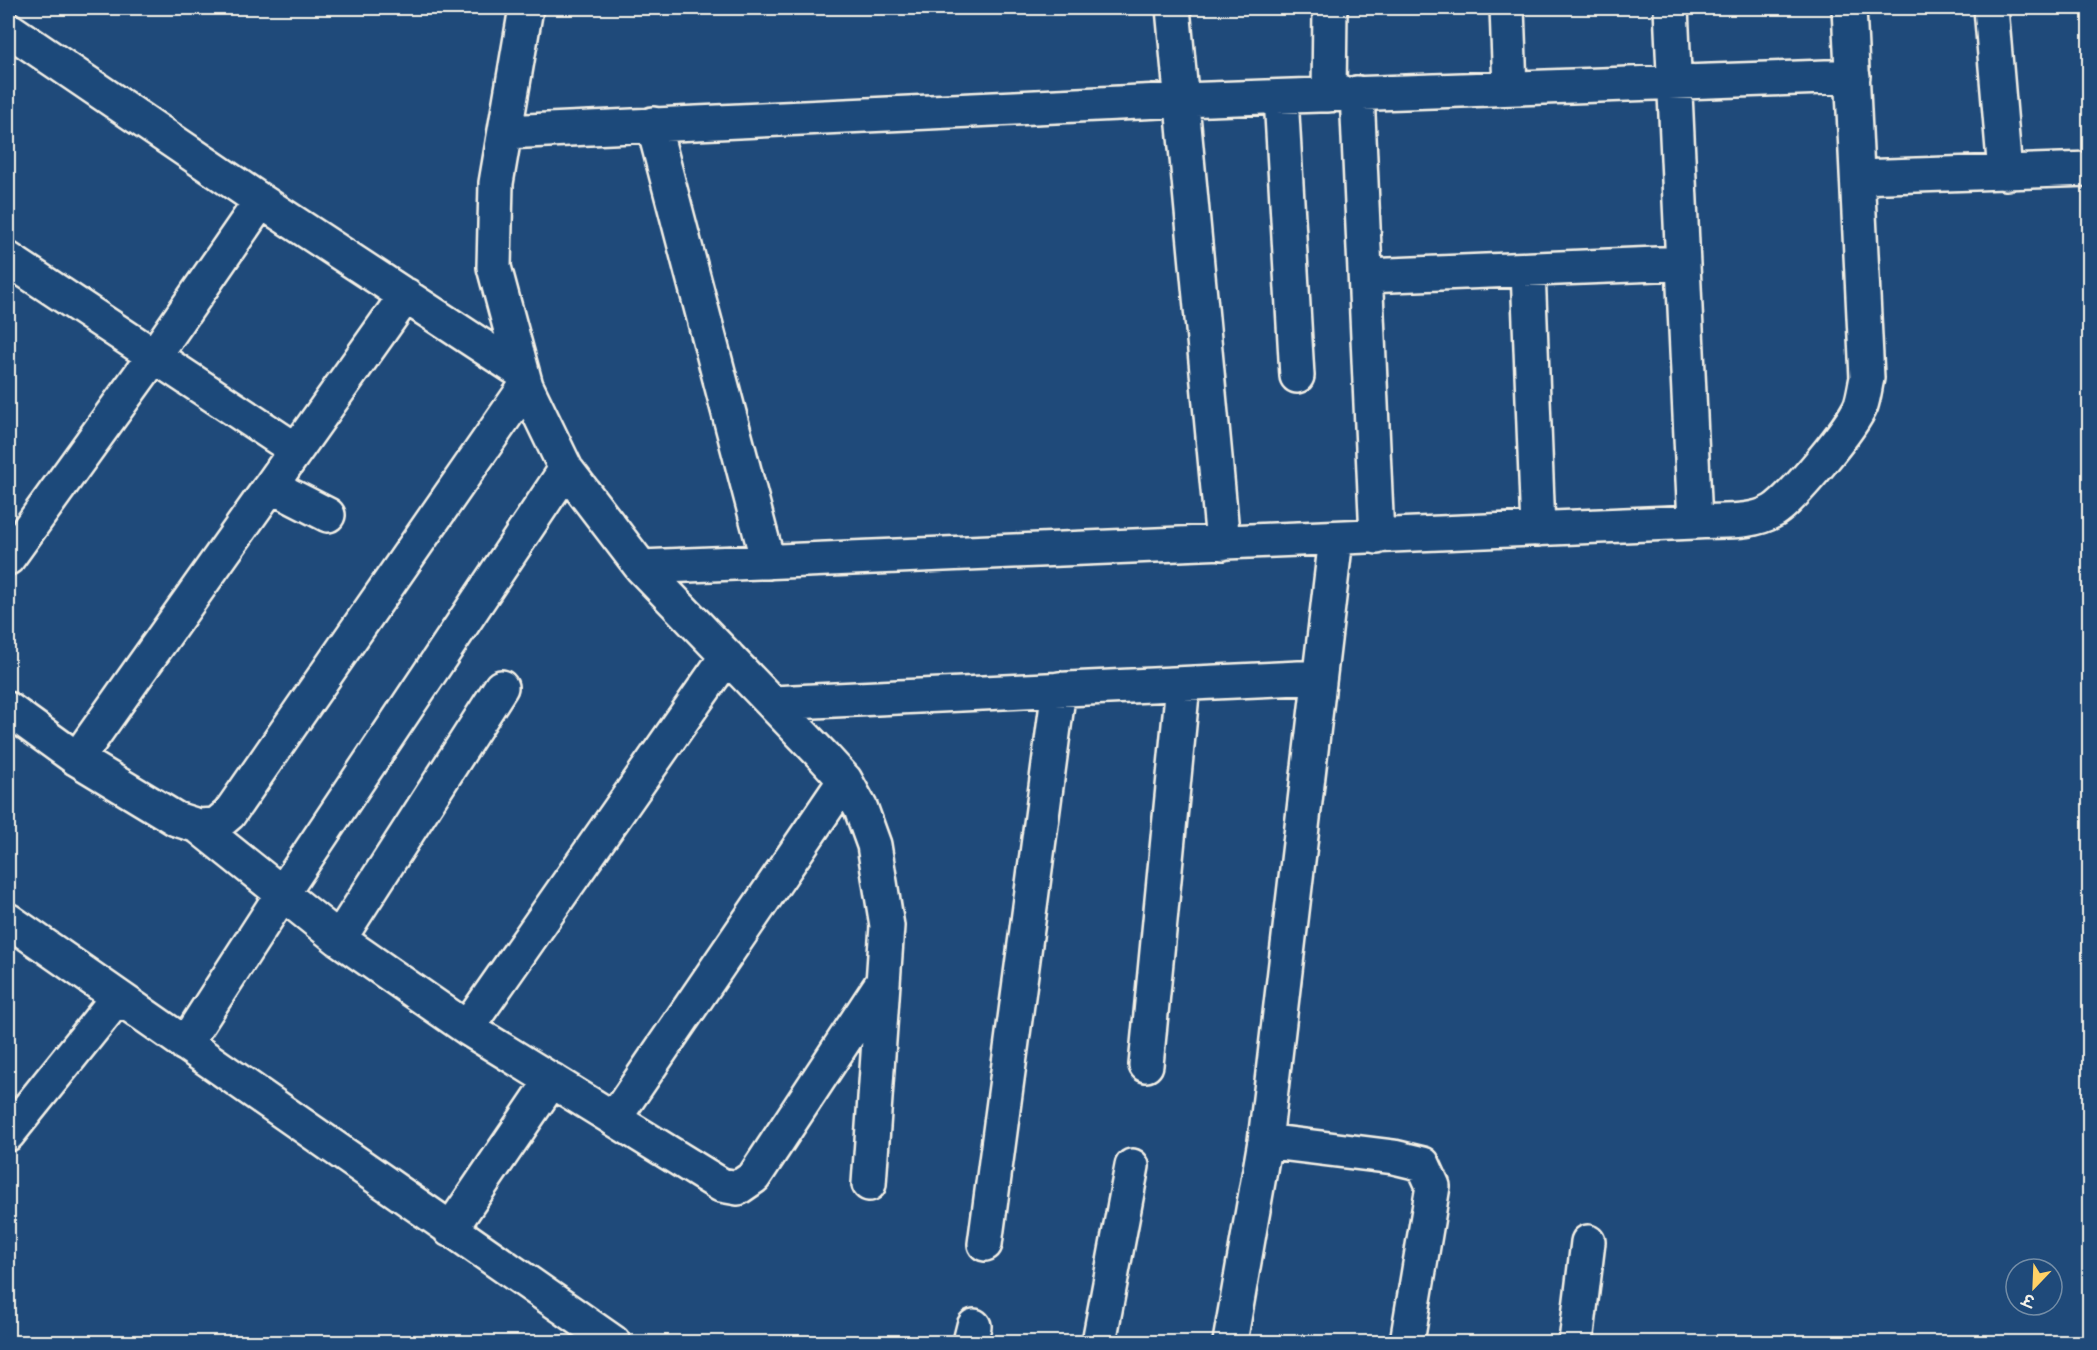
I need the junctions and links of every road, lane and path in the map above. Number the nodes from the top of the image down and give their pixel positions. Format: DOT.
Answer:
graph roads {
  1 [pos="526,8"];
  2 [pos="1173,8"];
  3 [pos="1330,8"];
  4 [pos="1507,8"];
  5 [pos="1671,8"];
  6 [pos="1849,8"];
  7 [pos="1991,8"];
  8 [pos="8,29"];
  9 [pos="42,52"];
  10 [pos="8,54"];
  11 [pos="1853,76"];
  12 [pos="1673,82"];
  13 [pos="1510,88"];
  14 [pos="1343,94"];
  15 [pos="1281,97"];
  16 [pos="1182,100"];
  17 [pos="653,124"];
  18 [pos="505,132"];
  19 [pos="2090,169"];
  20 [pos="2005,172"];
  21 [pos="1858,177"];
  22 [pos="261,201"];
  23 [pos="9,263"];
  24 [pos="1682,263"];
  25 [pos="1528,270"];
  26 [pos="1366,276"];
  27 [pos="406,295"];
  28 [pos="154,356"];
  29 [pos="1297,376"];
  30 [pos="523,379"];
  31 [pos="296,450"];
  32 [pos="566,469"];
  33 [pos="270,486"];
  34 [pos="328,515"];
  35 [pos="1695,522"];
  36 [pos="1538,529"];
  37 [pos="1377,537"];
  38 [pos="1336,538"];
  39 [pos="1223,543"];
  40 [pos="8,558"];
  41 [pos="768,562"];
  42 [pos="641,567"];
  43 [pos="727,656"];
  44 [pos="1319,677"];
  45 [pos="1183,684"];
  46 [pos="501,687"];
  47 [pos="1059,689"];
  48 [pos="772,703"];
  49 [pos="8,709"];
  50 [pos="77,759"];
  51 [pos="845,780"];
  52 [pos="198,826"];
  53 [pos="282,894"];
  54 [pos="8,920"];
  55 [pos="339,939"];
  56 [pos="883,982"];
  57 [pos="118,997"];
  58 [pos="467,1028"];
  59 [pos="185,1044"];
  60 [pos="1146,1065"];
  61 [pos="552,1080"];
  62 [pos="614,1119"];
  63 [pos="8,1134"];
  64 [pos="1265,1141"];
  65 [pos="1132,1166"];
  66 [pos="869,1184"];
  67 [pos="450,1230"];
  68 [pos="1588,1242"];
  69 [pos="985,1244"];
  70 [pos="613,1342"];
  71 [pos="1099,1342"];
  72 [pos="1230,1342"];
  73 [pos="1407,1342"];
  74 [pos="1576,1342"];
  1 -- 18 [label="street"];
  2 -- 16 [label="street"];
  3 -- 14 [label="street"];
  4 -- 13 [label="street"];
  5 -- 12 [label="street"];
  6 -- 11 [label="street"];
  7 -- 20 [label="street"];
  8 -- 9 [label="street"];
  9 -- 10 [label="street"];
  9 -- 22 [label="street"];
  11 -- 12 [label="street"];
  11 -- 21 [label="street"];
  12 -- 13 [label="street"];
  12 -- 24 [label="street"];
  13 -- 14 [label="street"];
  14 -- 15 [label="street"];
  14 -- 26 [label="street"];
  15 -- 16 [label="street"];
  15 -- 29 [label="street"];
  16 -- 17 [label="street"];
  16 -- 39 [label="street"];
  17 -- 18 [label="street"];
  17 -- 41 [label="street"];
  18 -- 30 [label="street"];
  19 -- 20 [label="street"];
  20 -- 21 [label="street"];
  21 -- 35 [label="street"];
  22 -- 27 [label="street"];
  22 -- 28 [label="street"];
  23 -- 28 [label="street"];
  24 -- 25 [label="street"];
  24 -- 35 [label="street"];
  25 -- 26 [label="street"];
  25 -- 36 [label="street"];
  26 -- 37 [label="street"];
  27 -- 30 [label="street"];
  27 -- 31 [label="street"];
  28 -- 31 [label="street"];
  28 -- 40 [label="street"];
  30 -- 32 [label="street"];
  30 -- 52 [label="street"];
  31 -- 33 [label="street"];
  32 -- 42 [label="street"];
  32 -- 53 [label="street"];
  33 -- 34 [label="street"];
  33 -- 50 [label="street"];
  35 -- 36 [label="street"];
  36 -- 37 [label="street"];
  37 -- 38 [label="street"];
  38 -- 39 [label="street"];
  38 -- 44 [label="street"];
  39 -- 41 [label="street"];
  41 -- 42 [label="street"];
  42 -- 43 [label="street"];
  43 -- 48 [label="street"];
  43 -- 58 [label="street"];
  44 -- 45 [label="street"];
  44 -- 64 [label="street"];
  45 -- 47 [label="street"];
  45 -- 60 [label="street"];
  46 -- 55 [label="street"];
  47 -- 48 [label="street"];
  47 -- 69 [label="street"];
  48 -- 51 [label="street"];
  49 -- 50 [label="street"];
  50 -- 52 [label="street"];
  51 -- 56 [label="street"];
  51 -- 62 [label="street"];
  52 -- 53 [label="street"];
  53 -- 55 [label="street"];
  53 -- 59 [label="street"];
  54 -- 57 [label="street"];
  55 -- 58 [label="street"];
  56 -- 62 [label="street"];
  56 -- 66 [label="street"];
  57 -- 59 [label="street"];
  57 -- 63 [label="street"];
  58 -- 61 [label="street"];
  59 -- 67 [label="street"];
  61 -- 62 [label="street"];
  61 -- 67 [label="street"];
  64 -- 72 [label="street"];
  64 -- 73 [label="street"];
  65 -- 71 [label="street"];
  67 -- 70 [label="street"];
  68 -- 74 [label="street"];
}
